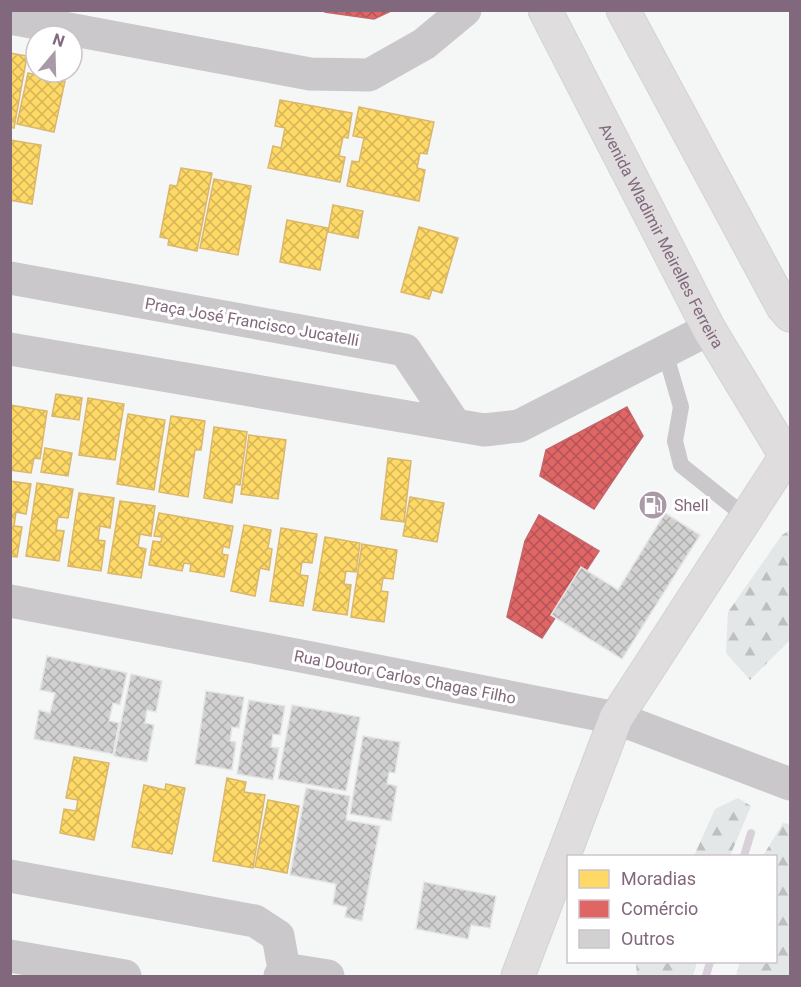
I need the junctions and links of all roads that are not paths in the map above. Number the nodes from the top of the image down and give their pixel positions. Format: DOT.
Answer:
graph roads {
  1 [pos="465,10"];
  2 [pos="545,10"];
  3 [pos="623,10"];
  4 [pos="10,18"];
  5 [pos="10,278"];
  6 [pos="790,315"];
  7 [pos="709,329"];
  8 [pos="10,349"];
  9 [pos="664,352"];
  10 [pos="455,425"];
  11 [pos="788,453"];
  12 [pos="746,517"];
  13 [pos="10,601"];
  14 [pos="616,718"];
  15 [pos="790,784"];
  16 [pos="10,876"];
  17 [pos="10,956"];
  18 [pos="282,973"];
  19 [pos="125,976"];
  20 [pos="328,976"];
  21 [pos="518,976"];
  1 -- 4 [label="street"];
  2 -- 7 [label="main road, Avenida Wladimir Meirelles Ferreira"];
  3 -- 6 [label="main road"];
  5 -- 10 [label="street, Praça José Francisco Jucatelli"];
  7 -- 9 [label="street"];
  7 -- 11 [label="main road, Avenida Wladimir Meirelles Ferreira"];
  8 -- 10 [label="street"];
  9 -- 10 [label="street"];
  9 -- 12 [label="lane"];
  11 -- 12 [label="main road"];
  12 -- 14 [label="main road"];
  13 -- 14 [label="street, Rua Doutor Carlos Chagas Filho"];
  14 -- 15 [label="street, Rua Doutor Carlos Chagas Filho"];
  14 -- 21 [label="main road"];
  16 -- 18 [label="street"];
  17 -- 19 [label="street"];
  18 -- 20 [label="street"];
}
